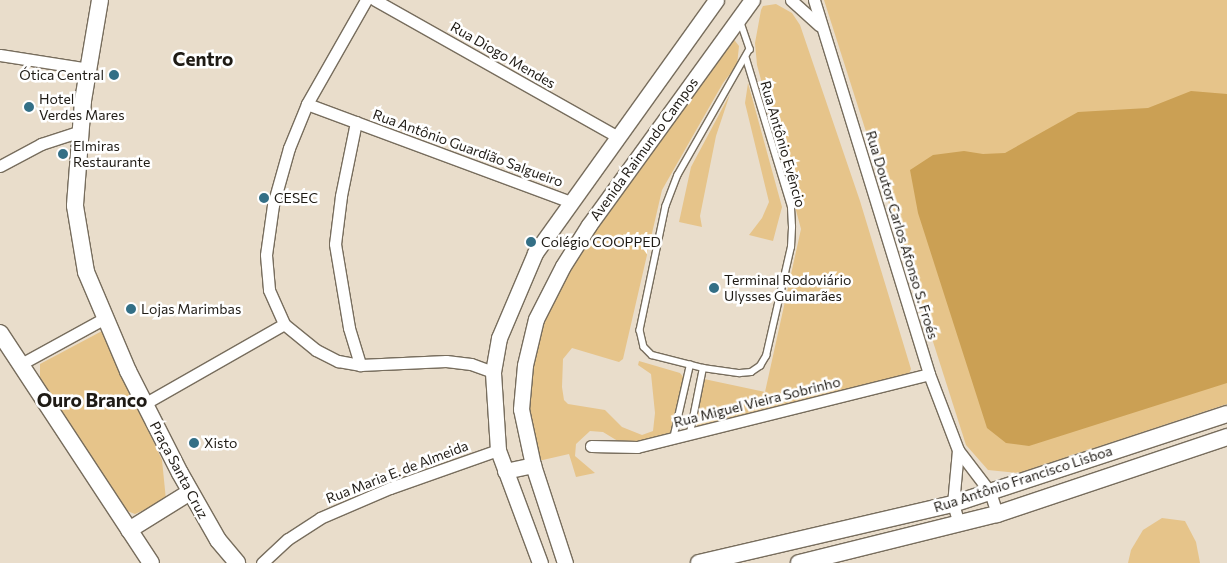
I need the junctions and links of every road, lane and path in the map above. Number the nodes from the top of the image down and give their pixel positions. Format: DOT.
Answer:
graph roads {
  1 [pos="100,0"];
  2 [pos="366,0"];
  3 [pos="375,0"];
  4 [pos="716,0"];
  5 [pos="752,0"];
  6 [pos="790,0"];
  7 [pos="814,0"];
  8 [pos="739,18"];
  9 [pos="822,28"];
  10 [pos="0,55"];
  11 [pos="746,59"];
  12 [pos="88,69"];
  13 [pos="308,104"];
  14 [pos="356,122"];
  15 [pos="81,131"];
  16 [pos="616,136"];
  17 [pos="0,166"];
  18 [pos="570,202"];
  19 [pos="105,318"];
  20 [pos="284,324"];
  21 [pos="0,333"];
  22 [pos="21,364"];
  23 [pos="690,365"];
  24 [pos="360,366"];
  25 [pos="703,368"];
  26 [pos="493,372"];
  27 [pos="929,374"];
  28 [pos="144,404"];
  29 [pos="1227,414"];
  30 [pos="689,435"];
  31 [pos="1227,436"];
  32 [pos="673,439"];
  33 [pos="591,446"];
  34 [pos="498,450"];
  35 [pos="958,450"];
  36 [pos="533,465"];
  37 [pos="505,471"];
  38 [pos="190,492"];
  39 [pos="990,492"];
  40 [pos="953,504"];
  41 [pos="997,514"];
  42 [pos="959,524"];
  43 [pos="129,530"];
  44 [pos="151,563"];
  45 [pos="236,563"];
  46 [pos="262,563"];
  47 [pos="540,563"];
  48 [pos="565,563"];
  49 [pos="699,563"];
  50 [pos="800,563"];
  1 -- 12 [label="main road, Praça Santa Cruz"];
  2 -- 13 [label="street"];
  3 -- 16 [label="street, Rua Diogo Mendes"];
  4 -- 16 [label="street, Avenida Raimundo Campos"];
  5 -- 8 [label="street, Avenida Raimundo Campos"];
  6 -- 9 [label="street"];
  7 -- 9 [label="street, Rua Doutor Carlos Afonso S. Froés"];
  8 -- 11 [label="lane, Rua Antônio Evêncio"];
  8 -- 36 [label="street, Avenida Raimundo Campos"];
  9 -- 27 [label="street, Rua Doutor Carlos Afonso S. Froés"];
  10 -- 12 [label="street"];
  11 -- 23 [label="lane, Rua Antônio Evêncio"];
  11 -- 25 [label="lane, Rua Antônio Evêncio"];
  12 -- 15 [label="main road, Praça Santa Cruz"];
  13 -- 14 [label="street, Rua Antônio Guardião Salgueiro"];
  13 -- 20 [label="street"];
  14 -- 18 [label="street, Rua Antônio Guardião Salgueiro"];
  14 -- 24 [label="street, Rua Antônio Guardião Salgueiro"];
  15 -- 17 [label="street"];
  15 -- 19 [label="main road, Praça Santa Cruz"];
  16 -- 18 [label="street, Avenida Raimundo Campos"];
  18 -- 26 [label="street, Avenida Raimundo Campos"];
  19 -- 22 [label="street"];
  19 -- 28 [label="main road, Praça Santa Cruz"];
  20 -- 24 [label="street"];
  20 -- 28 [label="street"];
  21 -- 22 [label="main road"];
  22 -- 43 [label="main road"];
  23 -- 25 [label="lane, Rua Antônio Evêncio"];
  23 -- 32 [label="lane"];
  24 -- 26 [label="street"];
  25 -- 30 [label="lane"];
  26 -- 34 [label="street, Avenida Raimundo Campos"];
  27 -- 30 [label="street, Rua Miguel Vieira Sobrinho"];
  27 -- 35 [label="street, Rua Doutor Carlos Afonso S. Froés"];
  28 -- 38 [label="main road, Praça Santa Cruz"];
  29 -- 39 [label="main road, Rua Antônio Francisco Lisboa"];
  30 -- 32 [label="street, Rua Miguel Vieira Sobrinho"];
  31 -- 41 [label="main road, Rua Antônio Francisco Lisboa"];
  32 -- 33 [label="street, Rua Miguel Vieira Sobrinho"];
  34 -- 37 [label="street, Avenida Raimundo Campos"];
  34 -- 46 [label="street, Rua Maria E. de Almeida"];
  35 -- 39 [label="street"];
  35 -- 40 [label="street"];
  36 -- 37 [label="street"];
  36 -- 48 [label="street, Avenida Raimundo Campos"];
  37 -- 47 [label="street, Avenida Raimundo Campos"];
  38 -- 43 [label="main road"];
  38 -- 45 [label="main road, Praça Santa Cruz"];
  39 -- 40 [label="main road, Rua Antônio Francisco Lisboa"];
  39 -- 41 [label="street"];
  40 -- 42 [label="street"];
  40 -- 49 [label="main road, Rua Antônio Francisco Lisboa"];
  41 -- 42 [label="main road, Rua Antônio Francisco Lisboa"];
  42 -- 50 [label="main road, Rua Antônio Francisco Lisboa"];
  43 -- 44 [label="main road"];
}
